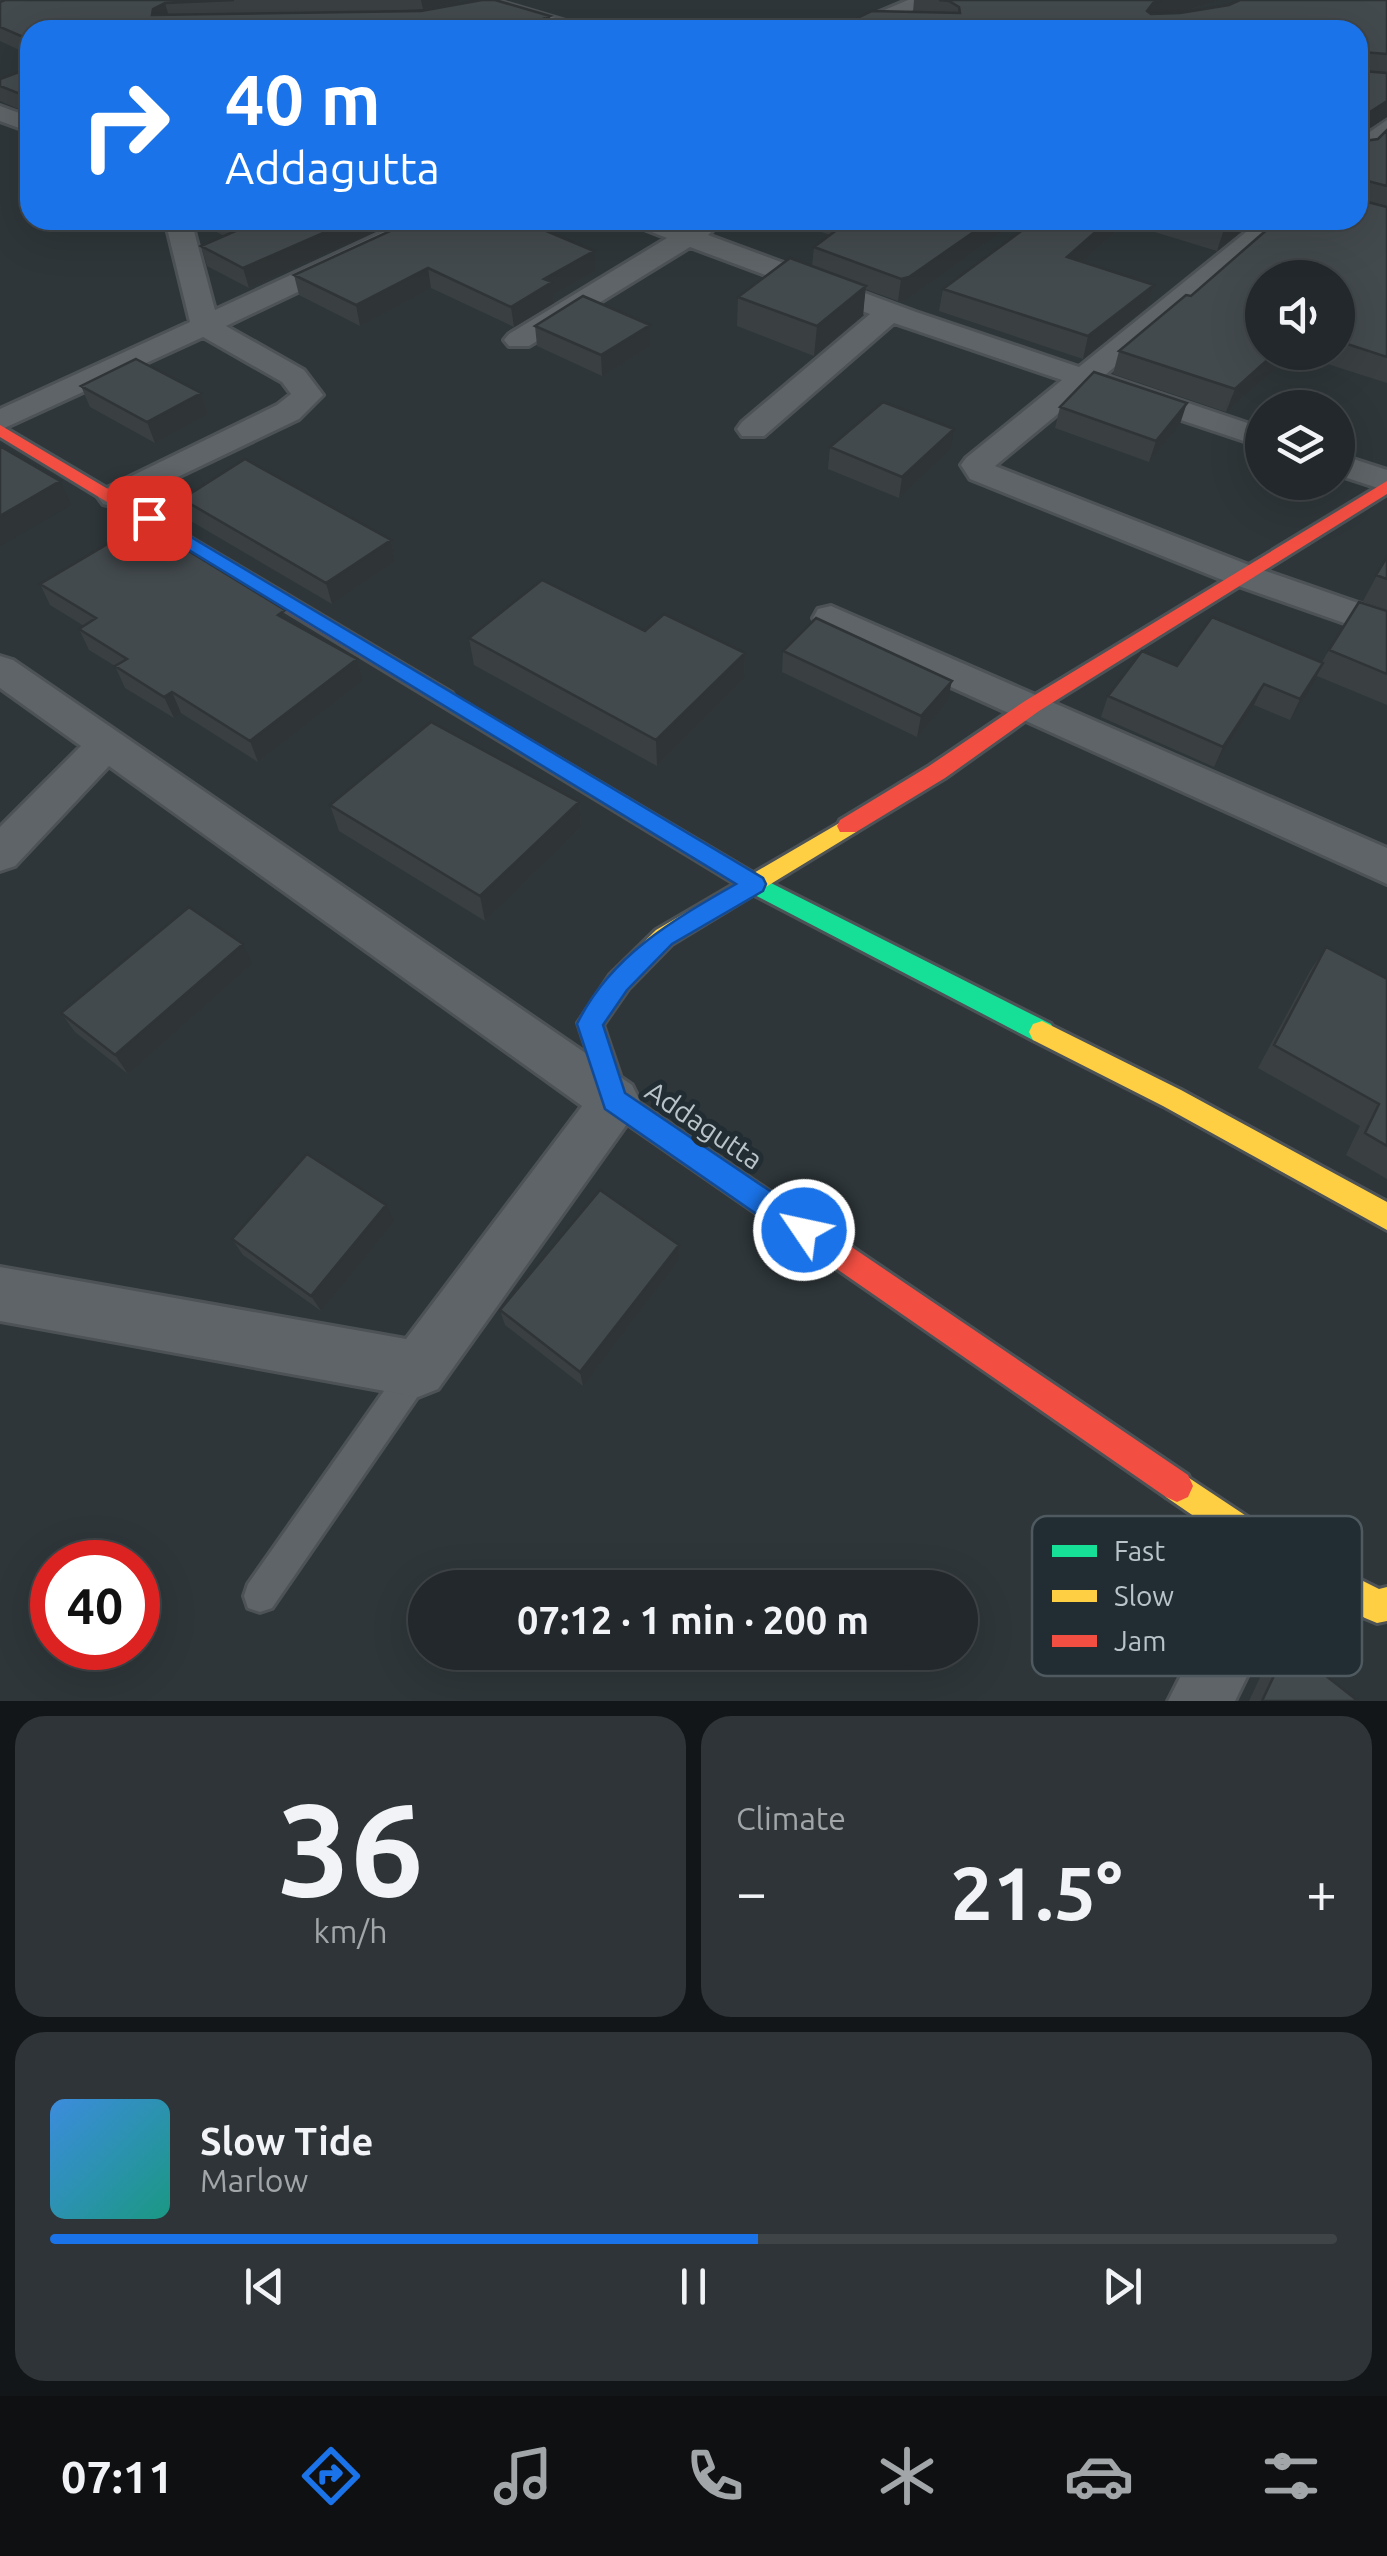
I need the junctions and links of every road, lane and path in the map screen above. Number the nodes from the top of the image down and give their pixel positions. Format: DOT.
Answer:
graph roads {
  1 [pos="927,0"];
  2 [pos="476,9"];
  3 [pos="541,20"];
  4 [pos="874,20"];
  5 [pos="1387,127"];
  6 [pos="1368,143"];
  7 [pos="180,230"];
  8 [pos="409,230"];
  9 [pos="672,230"];
  10 [pos="698,230"];
  11 [pos="1265,230"];
  12 [pos="688,236"];
  13 [pos="936,296"];
  14 [pos="898,315"];
  15 [pos="204,326"];
  16 [pos="519,340"];
  17 [pos="1087,377"];
  18 [pos="0,422"];
  19 [pos="753,429"];
  20 [pos="0,430"];
  21 [pos="1245,432"];
  22 [pos="1355,471"];
  23 [pos="1387,483"];
  24 [pos="116,497"];
  25 [pos="1242,576"];
  26 [pos="831,618"];
  27 [pos="1387,626"];
  28 [pos="0,669"];
  29 [pos="1032,706"];
  30 [pos="106,745"];
  31 [pos="0,854"];
  32 [pos="1387,867"];
  33 [pos="755,884"];
  34 [pos="615,1100"];
  35 [pos="1387,1218"];
  36 [pos="0,1294"];
  37 [pos="418,1370"];
  38 [pos="1221,1516"];
  39 [pos="260,1596"];
  40 [pos="1362,1598"];
  41 [pos="1387,1604"];
  42 [pos="1213,1676"];
  43 [pos="1200,1701"];
  1 -- 4 [label="street"];
  2 -- 3 [label="street"];
  5 -- 6 [label="street"];
  7 -- 15 [label="street"];
  8 -- 15 [label="street"];
  9 -- 12 [label="street"];
  10 -- 12 [label="street"];
  11 -- 17 [label="street"];
  12 -- 14 [label="street"];
  12 -- 16 [label="street"];
  13 -- 14 [label="street"];
  14 -- 17 [label="street"];
  14 -- 19 [label="street"];
  15 -- 18 [label="street"];
  15 -- 24 [label="street"];
  17 -- 21 [label="street"];
  17 -- 25 [label="street"];
  20 -- 24 [label="street"];
  22 -- 23 [label="street"];
  23 -- 25 [label="street, Addagutta"];
  24 -- 33 [label="street"];
  25 -- 27 [label="street"];
  25 -- 29 [label="street, Addagutta"];
  26 -- 29 [label="street"];
  28 -- 30 [label="street"];
  29 -- 32 [label="street"];
  29 -- 33 [label="street, Addagutta"];
  30 -- 31 [label="street"];
  30 -- 34 [label="street"];
  33 -- 34 [label="street, Addagutta"];
  33 -- 35 [label="street"];
  34 -- 37 [label="street"];
  34 -- 38 [label="street, Addagutta"];
  36 -- 37 [label="street"];
  37 -- 39 [label="lane"];
  40 -- 41 [label="street, Addagutta"];
  42 -- 43 [label="street"];
}
